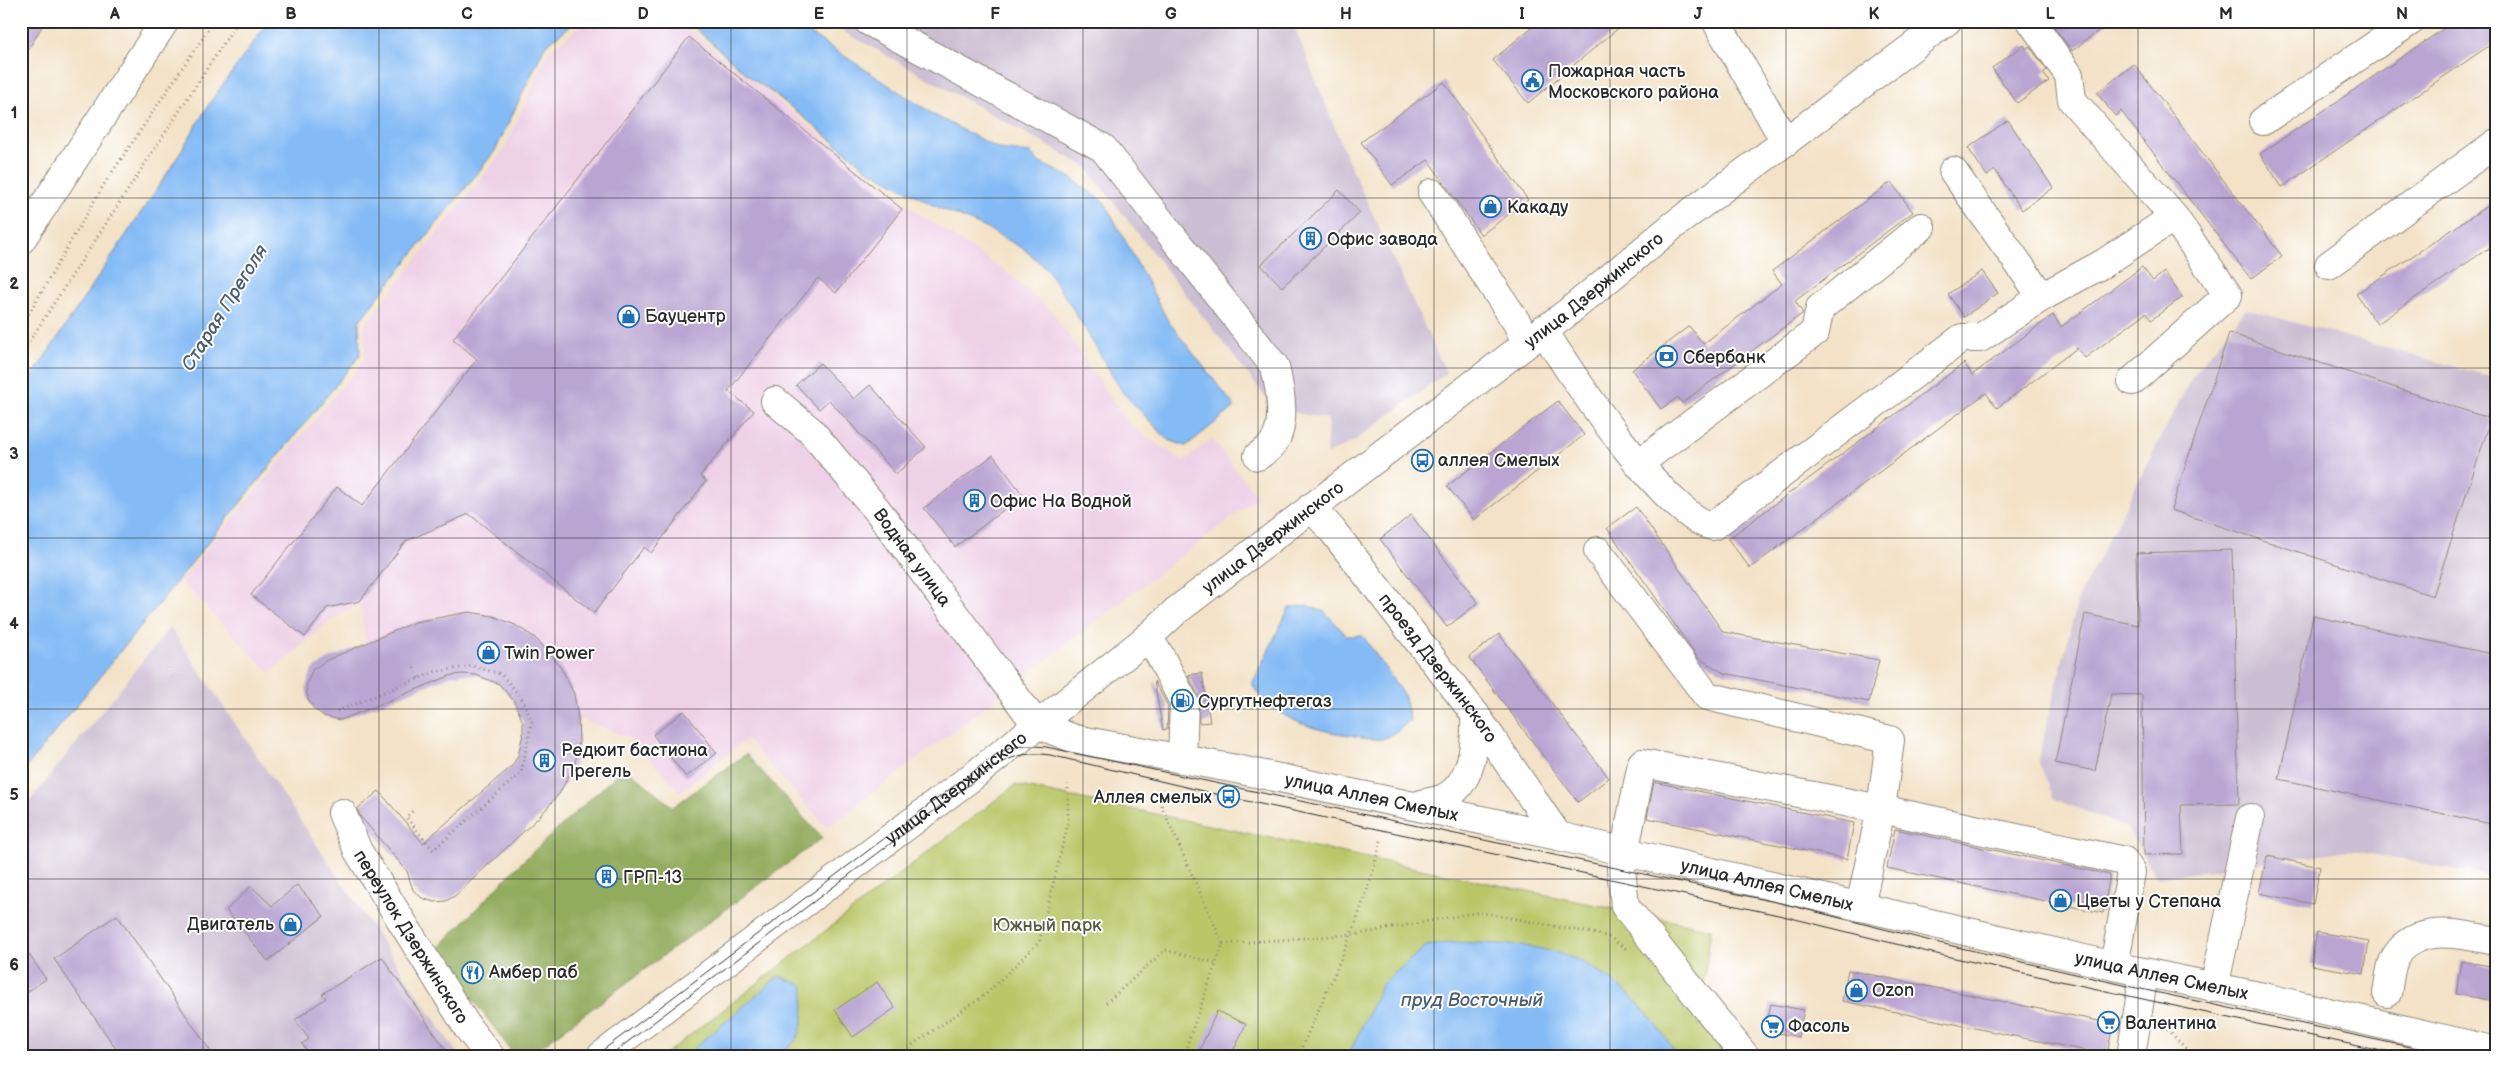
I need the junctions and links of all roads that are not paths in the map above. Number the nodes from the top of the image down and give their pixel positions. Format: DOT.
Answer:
graph roads {
  1 [pos="165,21"];
  2 [pos="868,21"];
  3 [pos="1716,21"];
  4 [pos="1948,21"];
  5 [pos="2031,21"];
  6 [pos="2411,21"];
  7 [pos="2263,122"];
  8 [pos="1787,141"];
  9 [pos="2496,143"];
  10 [pos="1953,171"];
  11 [pos="1432,193"];
  12 [pos="2174,217"];
  13 [pos="1921,227"];
  14 [pos="21,240"];
  15 [pos="2329,265"];
  16 [pos="2042,297"];
  17 [pos="1535,336"];
  18 [pos="2132,381"];
  19 [pos="775,401"];
  20 [pos="1258,456"];
  21 [pos="1638,464"];
  22 [pos="1311,507"];
  23 [pos="1598,551"];
  24 [pos="1147,638"];
  25 [pos="1475,714"];
  26 [pos="1036,724"];
  27 [pos="1182,759"];
  28 [pos="1421,807"];
  29 [pos="1880,809"];
  30 [pos="342,813"];
  31 [pos="2250,818"];
  32 [pos="1558,836"];
  33 [pos="1625,852"];
  34 [pos="1860,907"];
  35 [pos="2496,941"];
  36 [pos="2114,966"];
  37 [pos="2144,973"];
  38 [pos="2214,988"];
  39 [pos="2387,993"];
  40 [pos="2496,1051"];
  41 [pos="490,1056"];
  42 [pos="601,1056"];
  43 [pos="1745,1056"];
  44 [pos="2131,1056"];
  1 -- 14 [label="main road"];
  2 -- 20 [label="main road"];
  3 -- 8 [label="main road"];
  4 -- 8 [label="main road, улица Дзержинского"];
  5 -- 12 [label="main road"];
  6 -- 7 [label="main road"];
  8 -- 17 [label="main road, улица Дзержинского"];
  9 -- 15 [label="main road"];
  10 -- 16 [label="main road"];
  11 -- 17 [label="main road"];
  12 -- 16 [label="main road"];
  12 -- 18 [label="main road"];
  13 -- 21 [label="main road"];
  16 -- 21 [label="main road"];
  17 -- 21 [label="main road"];
  17 -- 22 [label="main road, улица Дзержинского"];
  19 -- 26 [label="main road, Водная улица"];
  22 -- 24 [label="main road, улица Дзержинского"];
  22 -- 25 [label="main road, проезд Дзержинского"];
  23 -- 29 [label="main road"];
  24 -- 26 [label="main road, улица Дзержинского"];
  24 -- 27 [label="main road"];
  25 -- 28 [label="main road"];
  25 -- 32 [label="main road, проезд Дзержинского"];
  26 -- 27 [label="main road, улица Аллея Смелых"];
  26 -- 42 [label="main road, улица Дзержинского"];
  27 -- 28 [label="main road, улица Аллея Смелых"];
  28 -- 32 [label="main road, улица Аллея Смелых"];
  29 -- 33 [label="main road"];
  29 -- 34 [label="main road"];
  29 -- 36 [label="main road"];
  30 -- 41 [label="main road, переулок Дзержинского"];
  31 -- 38 [label="main road"];
  32 -- 33 [label="main road, улица Аллея Смелых"];
  33 -- 34 [label="main road, улица Аллея Смелых"];
  33 -- 43 [label="main road"];
  34 -- 36 [label="main road, улица Аллея Смелых"];
  35 -- 39 [label="main road"];
  36 -- 37 [label="main road, улица Аллея Смелых"];
  37 -- 38 [label="main road, улица Аллея Смелых"];
  37 -- 44 [label="main road"];
  38 -- 40 [label="main road, улица Аллея Смелых"];
}
